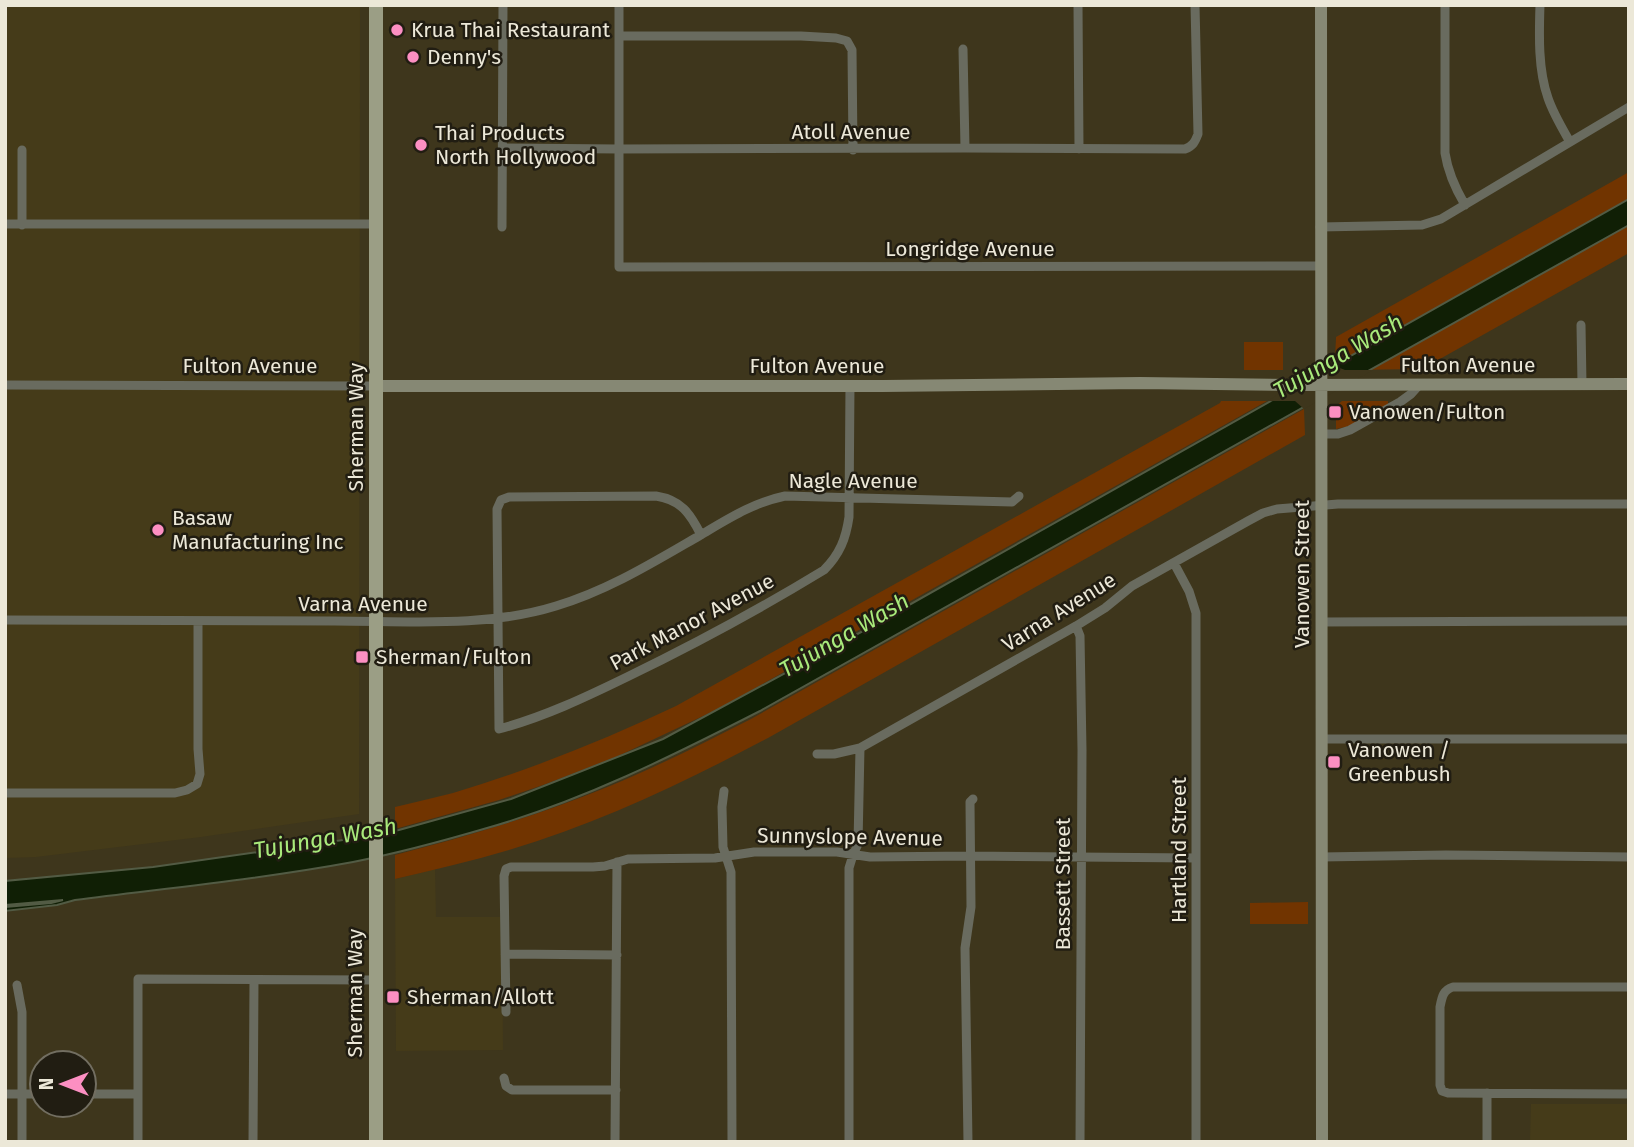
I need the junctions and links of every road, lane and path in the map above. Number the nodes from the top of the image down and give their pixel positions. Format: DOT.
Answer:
graph roads {
  1 [pos="376,5"];
  2 [pos="503,5"];
  3 [pos="619,5"];
  4 [pos="1078,5"];
  5 [pos="1195,5"];
  6 [pos="1321,5"];
  7 [pos="1446,5"];
  8 [pos="1540,5"];
  9 [pos="619,36"];
  10 [pos="963,49"];
  11 [pos="1629,107"];
  12 [pos="1570,142"];
  13 [pos="503,148"];
  14 [pos="965,148"];
  15 [pos="618,149"];
  16 [pos="1079,149"];
  17 [pos="22,150"];
  18 [pos="853,150"];
  19 [pos="1465,205"];
  20 [pos="376,224"];
  21 [pos="5,225"];
  22 [pos="22,225"];
  23 [pos="502,227"];
  24 [pos="1320,227"];
  25 [pos="1320,266"];
  26 [pos="1581,325"];
  27 [pos="1321,384"];
  28 [pos="1420,384"];
  29 [pos="1582,384"];
  30 [pos="1629,384"];
  31 [pos="5,385"];
  32 [pos="850,385"];
  33 [pos="376,386"];
  34 [pos="1321,434"];
  35 [pos="1019,496"];
  36 [pos="849,497"];
  37 [pos="1629,504"];
  38 [pos="1321,505"];
  39 [pos="701,535"];
  40 [pos="1174,563"];
  41 [pos="498,619"];
  42 [pos="5,620"];
  43 [pos="198,621"];
  44 [pos="1629,621"];
  45 [pos="377,622"];
  46 [pos="1321,622"];
  47 [pos="1076,626"];
  48 [pos="1321,739"];
  49 [pos="1629,739"];
  50 [pos="860,748"];
  51 [pos="817,754"];
  52 [pos="724,791"];
  53 [pos="5,793"];
  54 [pos="973,799"];
  55 [pos="853,855"];
  56 [pos="970,856"];
  57 [pos="1081,856"];
  58 [pos="726,857"];
  59 [pos="1321,857"];
  60 [pos="1629,857"];
  61 [pos="1196,858"];
  62 [pos="617,862"];
  63 [pos="505,954"];
  64 [pos="617,955"];
  65 [pos="254,980"];
  66 [pos="376,980"];
  67 [pos="17,985"];
  68 [pos="1629,987"];
  69 [pos="506,1012"];
  70 [pos="504,1078"];
  71 [pos="616,1090"];
  72 [pos="1487,1093"];
  73 [pos="5,1094"];
  74 [pos="22,1094"];
  75 [pos="28,1094"];
  76 [pos="98,1094"];
  77 [pos="138,1094"];
  78 [pos="1629,1094"];
  79 [pos="22,1142"];
  80 [pos="138,1142"];
  81 [pos="253,1142"];
  82 [pos="376,1142"];
  83 [pos="615,1142"];
  84 [pos="732,1142"];
  85 [pos="849,1142"];
  86 [pos="968,1142"];
  87 [pos="1080,1142"];
  88 [pos="1196,1142"];
  89 [pos="1322,1142"];
  90 [pos="1487,1142"];
  1 -- 20 [label="main road, Sherman Way"];
  2 -- 13 [label="street"];
  3 -- 9 [label="street"];
  4 -- 16 [label="street"];
  5 -- 16 [label="street, Atoll Avenue"];
  6 -- 24 [label="street, Vanowen Street"];
  7 -- 19 [label="street"];
  8 -- 12 [label="street"];
  9 -- 15 [label="street"];
  9 -- 18 [label="street"];
  10 -- 14 [label="street"];
  11 -- 12 [label="street"];
  12 -- 19 [label="street"];
  13 -- 15 [label="street, Atoll Avenue"];
  13 -- 23 [label="street"];
  14 -- 16 [label="street, Atoll Avenue"];
  14 -- 18 [label="street, Atoll Avenue"];
  15 -- 18 [label="street, Atoll Avenue"];
  15 -- 25 [label="street, Longridge Avenue"];
  17 -- 22 [label="street"];
  19 -- 24 [label="street"];
  20 -- 22 [label="street"];
  20 -- 33 [label="main road, Sherman Way"];
  21 -- 22 [label="street"];
  24 -- 25 [label="street, Vanowen Street"];
  25 -- 27 [label="street, Vanowen Street"];
  26 -- 29 [label="street"];
  27 -- 28 [label="street, Fulton Avenue"];
  27 -- 32 [label="street, Fulton Avenue"];
  27 -- 34 [label="street, Vanowen Street"];
  28 -- 29 [label="street, Fulton Avenue"];
  28 -- 34 [label="street"];
  29 -- 30 [label="street, Fulton Avenue"];
  31 -- 33 [label="street, Fulton Avenue"];
  32 -- 33 [label="street, Fulton Avenue"];
  32 -- 36 [label="street, Park Manor Avenue"];
  33 -- 45 [label="main road, Sherman Way"];
  34 -- 38 [label="street, Vanowen Street"];
  35 -- 36 [label="street, Nagle Avenue"];
  36 -- 39 [label="street, Nagle Avenue"];
  36 -- 41 [label="street, Park Manor Avenue"];
  37 -- 38 [label="street"];
  38 -- 40 [label="street, Varna Avenue"];
  38 -- 46 [label="street, Vanowen Street"];
  39 -- 41 [label="street, Varna Avenue"];
  39 -- 41 [label="street"];
  40 -- 47 [label="street, Varna Avenue"];
  40 -- 61 [label="street, Hartland Street"];
  41 -- 45 [label="street, Varna Avenue"];
  42 -- 43 [label="street, Varna Avenue"];
  43 -- 45 [label="street, Varna Avenue"];
  43 -- 53 [label="street"];
  44 -- 46 [label="street"];
  45 -- 66 [label="main road, Sherman Way"];
  46 -- 48 [label="street, Vanowen Street"];
  47 -- 50 [label="street, Varna Avenue"];
  47 -- 57 [label="street, Bassett Street"];
  48 -- 49 [label="street"];
  48 -- 59 [label="street, Vanowen Street"];
  50 -- 51 [label="street, Varna Avenue"];
  50 -- 55 [label="street"];
  52 -- 58 [label="street"];
  54 -- 56 [label="street"];
  55 -- 56 [label="street, Sunnyslope Avenue"];
  55 -- 58 [label="street, Sunnyslope Avenue"];
  55 -- 85 [label="street"];
  56 -- 57 [label="street, Sunnyslope Avenue"];
  56 -- 86 [label="street"];
  57 -- 61 [label="street, Sunnyslope Avenue"];
  57 -- 87 [label="street, Bassett Street"];
  58 -- 62 [label="street, Sunnyslope Avenue"];
  58 -- 84 [label="street"];
  59 -- 60 [label="street"];
  59 -- 89 [label="street, Vanowen Street"];
  61 -- 88 [label="street, Hartland Street"];
  62 -- 63 [label="street, Sunnyslope Avenue"];
  62 -- 64 [label="street"];
  63 -- 64 [label="street"];
  63 -- 69 [label="street"];
  64 -- 71 [label="street"];
  65 -- 66 [label="street"];
  65 -- 77 [label="street"];
  65 -- 81 [label="street"];
  66 -- 82 [label="main road, Sherman Way"];
  67 -- 74 [label="street"];
  68 -- 72 [label="street"];
  70 -- 71 [label="street"];
  71 -- 83 [label="street"];
  72 -- 78 [label="street"];
  72 -- 90 [label="street"];
  73 -- 74 [label="street"];
  74 -- 75 [label="street"];
  74 -- 79 [label="street"];
  76 -- 77 [label="street"];
  77 -- 80 [label="street"];
}
